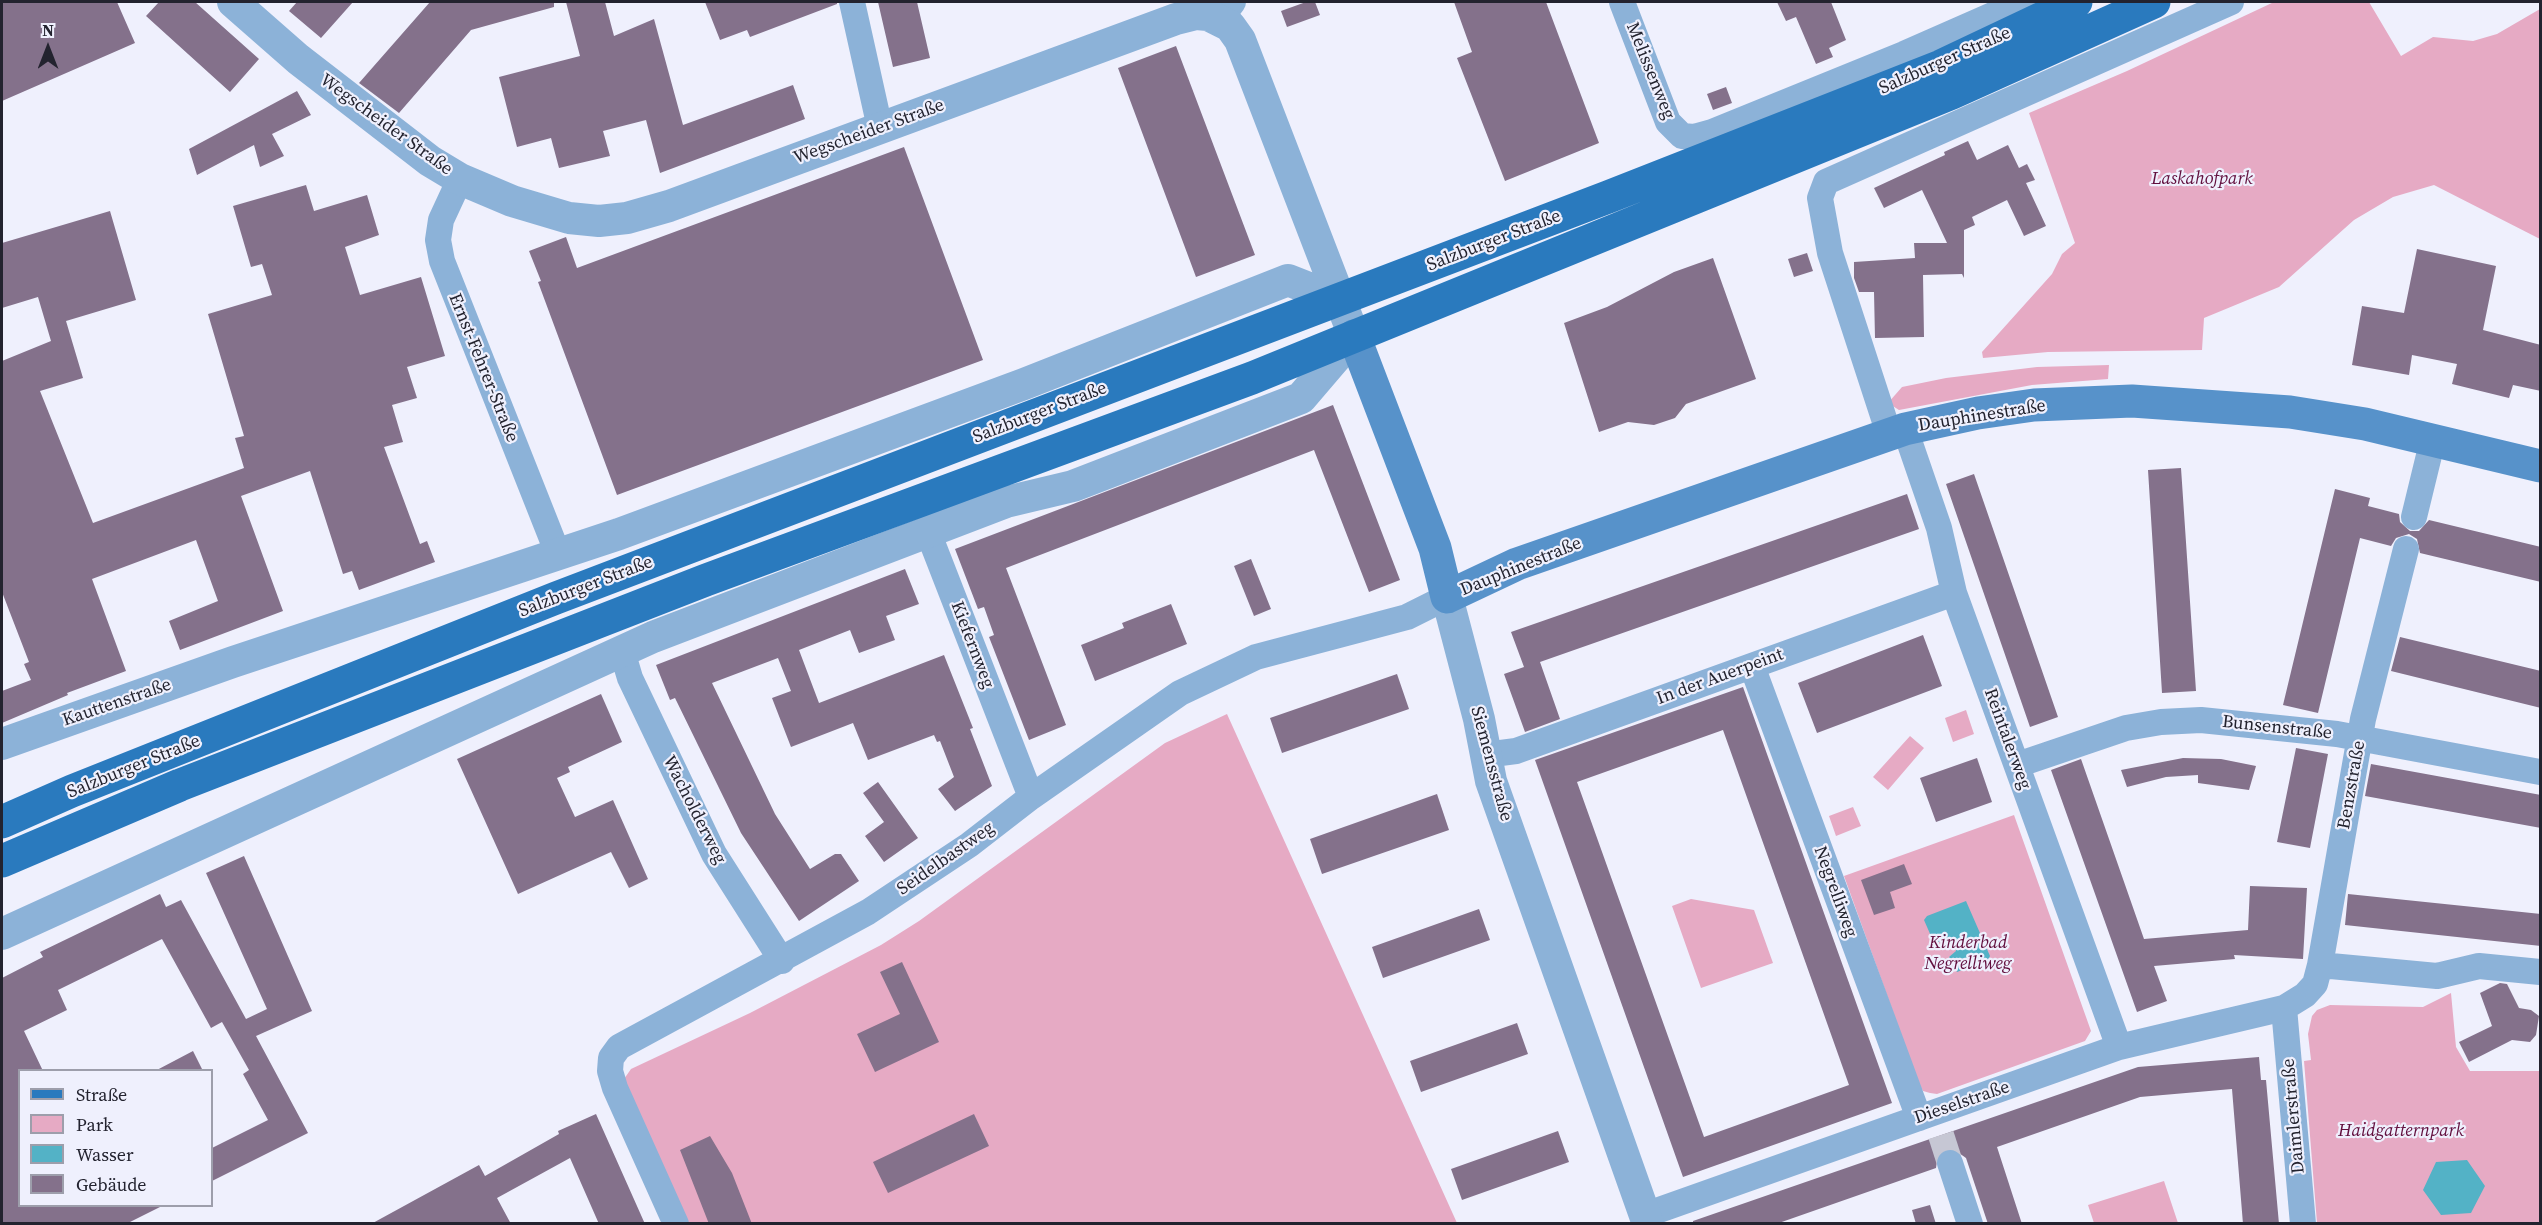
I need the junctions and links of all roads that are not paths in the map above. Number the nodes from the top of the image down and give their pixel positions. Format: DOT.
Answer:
graph roads {
  1 [pos="233,2"];
  2 [pos="852,2"];
  3 [pos="1622,2"];
  4 [pos="2022,2"];
  5 [pos="2076,2"];
  6 [pos="2154,2"];
  7 [pos="2231,2"];
  8 [pos="1227,10"];
  9 [pos="880,128"];
  10 [pos="460,178"];
  11 [pos="1339,300"];
  12 [pos="1354,336"];
  13 [pos="1897,432"];
  14 [pos="2433,439"];
  15 [pos="2541,466"];
  16 [pos="939,492"];
  17 [pos="2414,517"];
  18 [pos="928,532"];
  19 [pos="2406,549"];
  20 [pos="558,554"];
  21 [pos="1954,593"];
  22 [pos="1447,597"];
  23 [pos="622,651"];
  24 [pos="1752,666"];
  25 [pos="2360,738"];
  26 [pos="2,744"];
  27 [pos="1485,755"];
  28 [pos="2017,765"];
  29 [pos="2541,772"];
  30 [pos="1031,797"];
  31 [pos="5,821"];
  32 [pos="10,857"];
  33 [pos="35,919"];
  34 [pos="2,922"];
  35 [pos="2,934"];
  36 [pos="782,961"];
  37 [pos="2320,965"];
  38 [pos="2541,972"];
  39 [pos="2284,1008"];
  40 [pos="2119,1047"];
  41 [pos="1931,1122"];
  42 [pos="1950,1163"];
  43 [pos="1647,1219"];
  44 [pos="676,1224"];
  45 [pos="1970,1224"];
  46 [pos="2303,1224"];
  1 -- 10 [label="street, Wegscheider Straße"];
  2 -- 9 [label="street"];
  3 -- 4 [label="street, Melissenweg"];
  5 -- 11 [label="main road, Salzburger Straße"];
  6 -- 12 [label="main road, Salzburger Straße"];
  7 -- 13 [label="street"];
  8 -- 9 [label="street, Wegscheider Straße"];
  8 -- 11 [label="street, Wegscheider Straße"];
  9 -- 10 [label="street, Wegscheider Straße"];
  10 -- 20 [label="street, Ernst-Fehrer-Straße"];
  11 -- 12 [label="street, Wegscheider Straße"];
  11 -- 20 [label="street, Kauttenstraße"];
  11 -- 31 [label="main road, Salzburger Straße"];
  12 -- 16 [label="main road, Salzburger Straße"];
  12 -- 18 [label="street, Salzburger Straße"];
  12 -- 22 [label="main road, Siemensstraße"];
  13 -- 14 [label="main road, Dauphinestraße"];
  13 -- 21 [label="street, Reintalerweg"];
  13 -- 22 [label="main road, Dauphinestraße"];
  14 -- 15 [label="main road, Dauphinestraße"];
  14 -- 17 [label="street"];
  16 -- 18 [label="street"];
  16 -- 32 [label="main road, Salzburger Straße"];
  18 -- 23 [label="street, Salzburger Straße"];
  18 -- 30 [label="street, Kiefernweg"];
  19 -- 25 [label="street, Benzstraße"];
  20 -- 26 [label="street, Kauttenstraße"];
  21 -- 24 [label="street, In der Auerpeint"];
  21 -- 28 [label="street, Reintalerweg"];
  22 -- 27 [label="street, Siemensstraße"];
  22 -- 30 [label="street, Seidelbastweg"];
  23 -- 33 [label="street, Salzburger Straße"];
  23 -- 36 [label="street, Wacholderweg"];
  24 -- 27 [label="street, In der Auerpeint"];
  24 -- 41 [label="street, Negrelliweg"];
  25 -- 28 [label="street, Bunsenstraße"];
  25 -- 29 [label="street, Bunsenstraße"];
  25 -- 37 [label="street, Benzstraße"];
  27 -- 43 [label="street, Siemensstraße"];
  28 -- 40 [label="street, Reintalerweg"];
  30 -- 36 [label="street, Seidelbastweg"];
  33 -- 34 [label="street"];
  33 -- 35 [label="street, Salzburger Straße"];
  36 -- 44 [label="street, Seidelbastweg"];
  37 -- 38 [label="street"];
  37 -- 39 [label="street, Benzstraße"];
  39 -- 40 [label="street, Dieselstraße"];
  39 -- 46 [label="street, Daimlerstraße"];
  40 -- 41 [label="street, Dieselstraße"];
  41 -- 43 [label="street, Dieselstraße"];
  42 -- 45 [label="street"];
}
